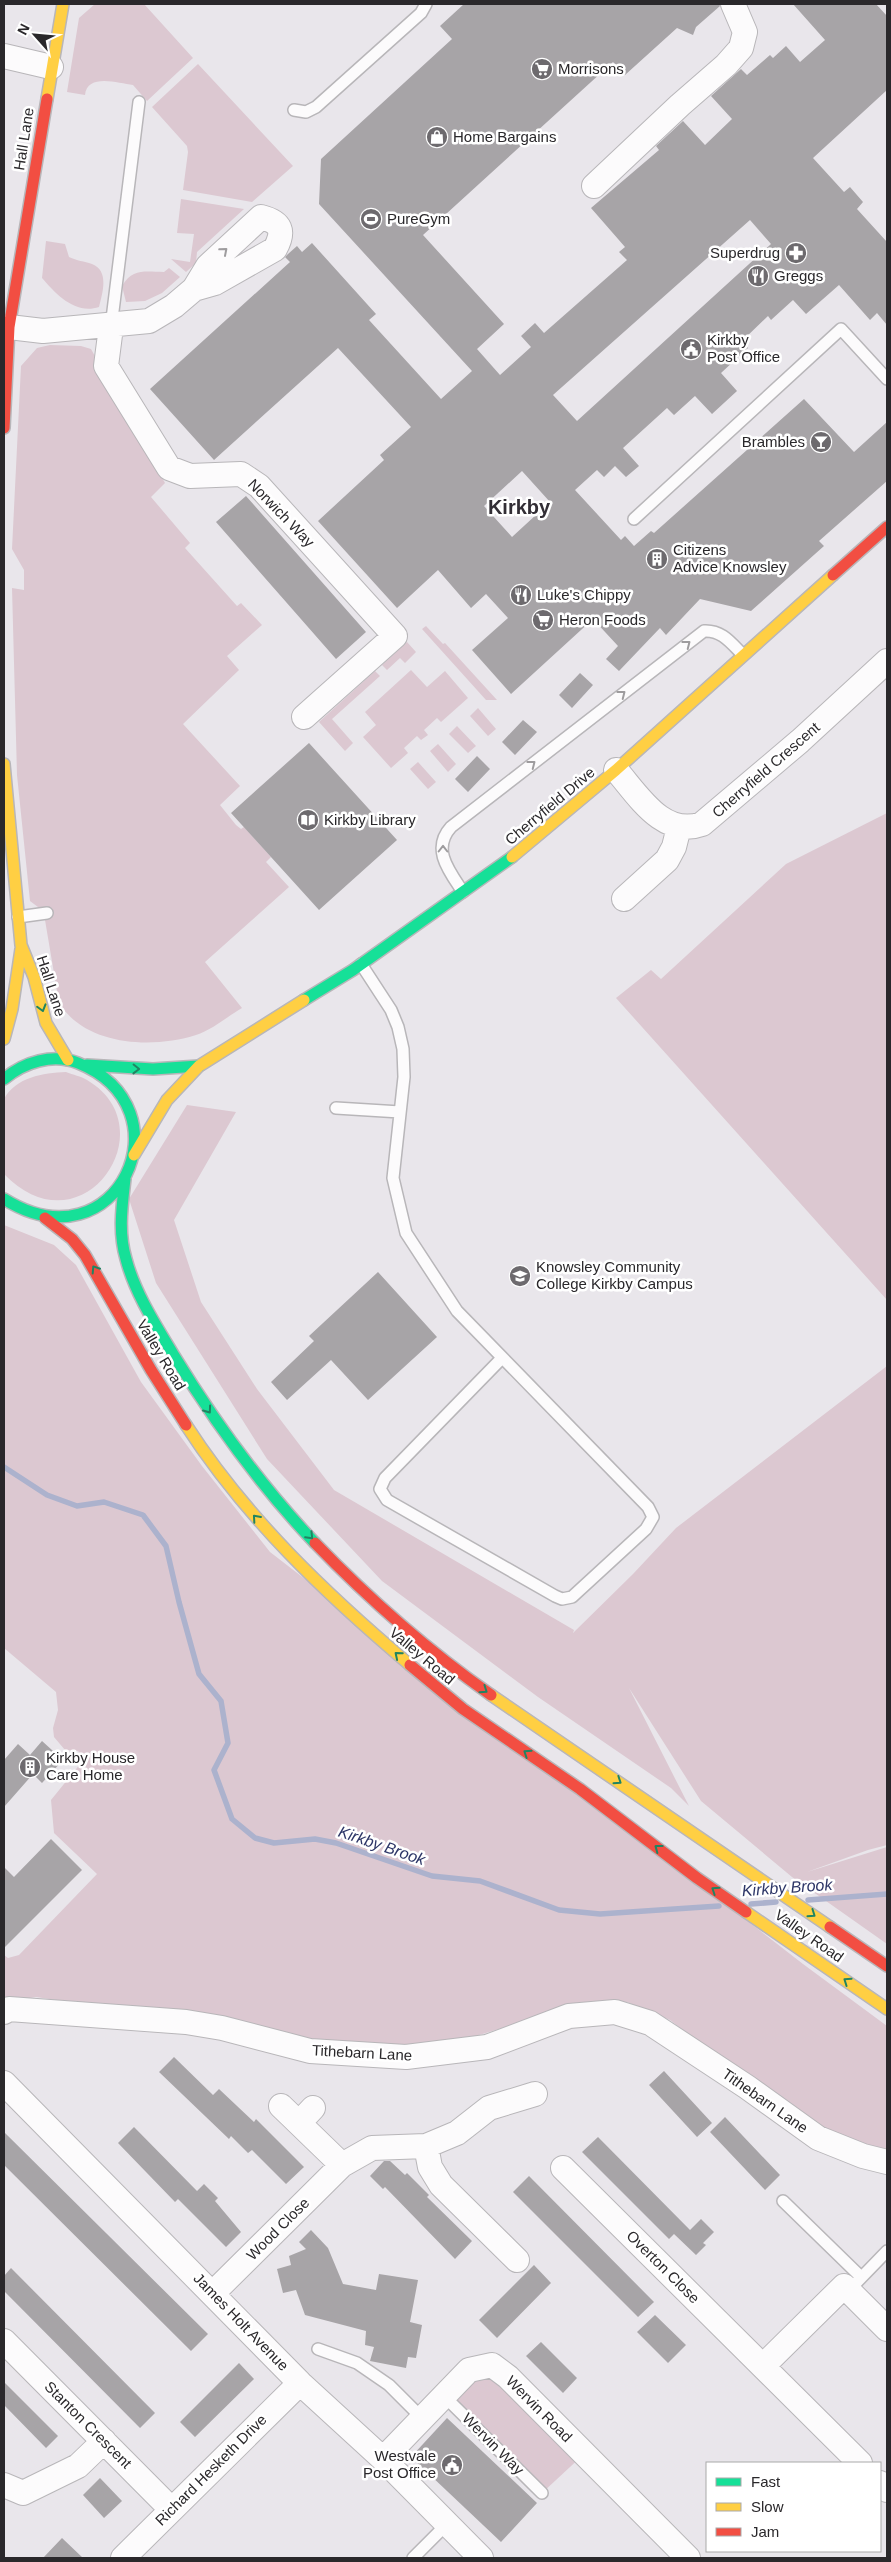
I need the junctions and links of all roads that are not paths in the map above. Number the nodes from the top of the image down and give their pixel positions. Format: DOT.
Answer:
graph roads {
  1 [pos="63,4"];
  2 [pos="426,4"];
  3 [pos="737,12"];
  4 [pos="4,56"];
  5 [pos="51,67"];
  6 [pos="139,102"];
  7 [pos="294,110"];
  8 [pos="594,186"];
  9 [pos="194,288"];
  10 [pos="111,326"];
  11 [pos="9,327"];
  12 [pos="887,379"];
  13 [pos="4,428"];
  14 [pos="634,519"];
  15 [pos="887,527"];
  16 [pos="743,655"];
  17 [pos="887,661"];
  18 [pos="304,717"];
  19 [pos="4,764"];
  20 [pos="616,770"];
  21 [pos="679,827"];
  22 [pos="463,892"];
  23 [pos="624,899"];
  24 [pos="47,913"];
  25 [pos="18,917"];
  26 [pos="21,945"];
  27 [pos="361,964"];
  28 [pos="4,1039"];
  29 [pos="68,1060"];
  30 [pos="87,1065"];
  31 [pos="199,1066"];
  32 [pos="4,1079"];
  33 [pos="336,1108"];
  34 [pos="400,1112"];
  35 [pos="134,1155"];
  36 [pos="125,1179"];
  37 [pos="4,1200"];
  38 [pos="45,1218"];
  39 [pos="502,1358"];
  40 [pos="887,1966"];
  41 [pos="887,2009"];
  42 [pos="4,2012"];
  43 [pos="4,2083"];
  44 [pos="535,2094"];
  45 [pos="281,2106"];
  46 [pos="426,2146"];
  47 [pos="887,2162"];
  48 [pos="342,2165"];
  49 [pos="563,2168"];
  50 [pos="783,2201"];
  51 [pos="887,2251"];
  52 [pos="517,2260"];
  53 [pos="855,2283"];
  54 [pos="213,2293"];
  55 [pos="887,2329"];
  56 [pos="4,2341"];
  57 [pos="318,2349"];
  58 [pos="763,2366"];
  59 [pos="300,2383"];
  60 [pos="444,2395"];
  61 [pos="422,2418"];
  62 [pos="104,2441"];
  63 [pos="383,2459"];
  64 [pos="859,2462"];
  65 [pos="4,2485"];
  66 [pos="542,2493"];
  67 [pos="171,2509"];
  68 [pos="447,2524"];
  69 [pos="123,2558"];
  70 [pos="414,2558"];
  71 [pos="481,2558"];
  72 [pos="688,2558"];
  1 -- 5 [label="main road, Hall Lane"];
  2 -- 7 [label="lane"];
  3 -- 8 [label="street"];
  4 -- 5 [label="street"];
  5 -- 11 [label="main road, Hall Lane"];
  6 -- 10 [label="lane"];
  9 -- 10 [label="street"];
  10 -- 11 [label="street"];
  10 -- 18 [label="street, Norwich Way"];
  11 -- 13 [label="main road, Hall Lane"];
  12 -- 14 [label="lane"];
  15 -- 16 [label="main road, Cherryfield Drive"];
  16 -- 20 [label="main road, Cherryfield Drive"];
  22 -- 16 [label="lane, one-way"];
  17 -- 21 [label="street, Cherryfield Crescent"];
  19 -- 25 [label="main road, Hall Lane"];
  20 -- 21 [label="street"];
  20 -- 22 [label="main road, Cherryfield Drive"];
  21 -- 23 [label="street"];
  22 -- 27 [label="main road, Cherryfield Drive"];
  24 -- 25 [label="lane"];
  25 -- 26 [label="main road, Hall Lane"];
  26 -- 28 [label="main road, Hall Lane"];
  26 -- 29 [label="main road, Hall Lane, one-way"];
  27 -- 31 [label="main road, Cherryfield Drive"];
  27 -- 34 [label="lane"];
  29 -- 30 [label="main road"];
  29 -- 32 [label="main road"];
  30 -- 31 [label="main road, Cherryfield Drive, one-way"];
  30 -- 35 [label="main road"];
  31 -- 35 [label="main road, Cherryfield Drive"];
  33 -- 34 [label="lane"];
  34 -- 39 [label="lane"];
  35 -- 36 [label="main road"];
  36 -- 38 [label="main road"];
  36 -- 40 [label="main road, Valley Road, one-way"];
  37 -- 38 [label="main road"];
  41 -- 38 [label="main road, Valley Road, one-way"];
  39 -- 39 [label="lane"];
  42 -- 47 [label="street, Tithebarn Lane"];
  43 -- 54 [label="street, James Holt Avenue"];
  44 -- 46 [label="street, Wood Close"];
  45 -- 48 [label="street"];
  46 -- 48 [label="street, Wood Close"];
  46 -- 52 [label="street"];
  48 -- 54 [label="street, Wood Close"];
  49 -- 58 [label="street, Overton Close"];
  50 -- 53 [label="lane"];
  51 -- 53 [label="lane"];
  53 -- 55 [label="street"];
  53 -- 58 [label="street"];
  54 -- 59 [label="street, James Holt Avenue"];
  56 -- 62 [label="street, Stanton Crescent"];
  57 -- 61 [label="lane"];
  58 -- 64 [label="street, Overton Close"];
  59 -- 63 [label="street, James Holt Avenue"];
  59 -- 67 [label="street, Richard Hesketh Drive"];
  60 -- 61 [label="street, Wervin Road"];
  60 -- 66 [label="lane, Wervin Way"];
  60 -- 72 [label="street, Wervin Road"];
  61 -- 63 [label="street, Wervin Road"];
  62 -- 65 [label="street"];
  62 -- 67 [label="street, Stanton Crescent"];
  63 -- 68 [label="street, James Holt Avenue"];
  67 -- 69 [label="street, Richard Hesketh Drive"];
  68 -- 70 [label="lane"];
  68 -- 71 [label="street, James Holt Avenue"];
}
